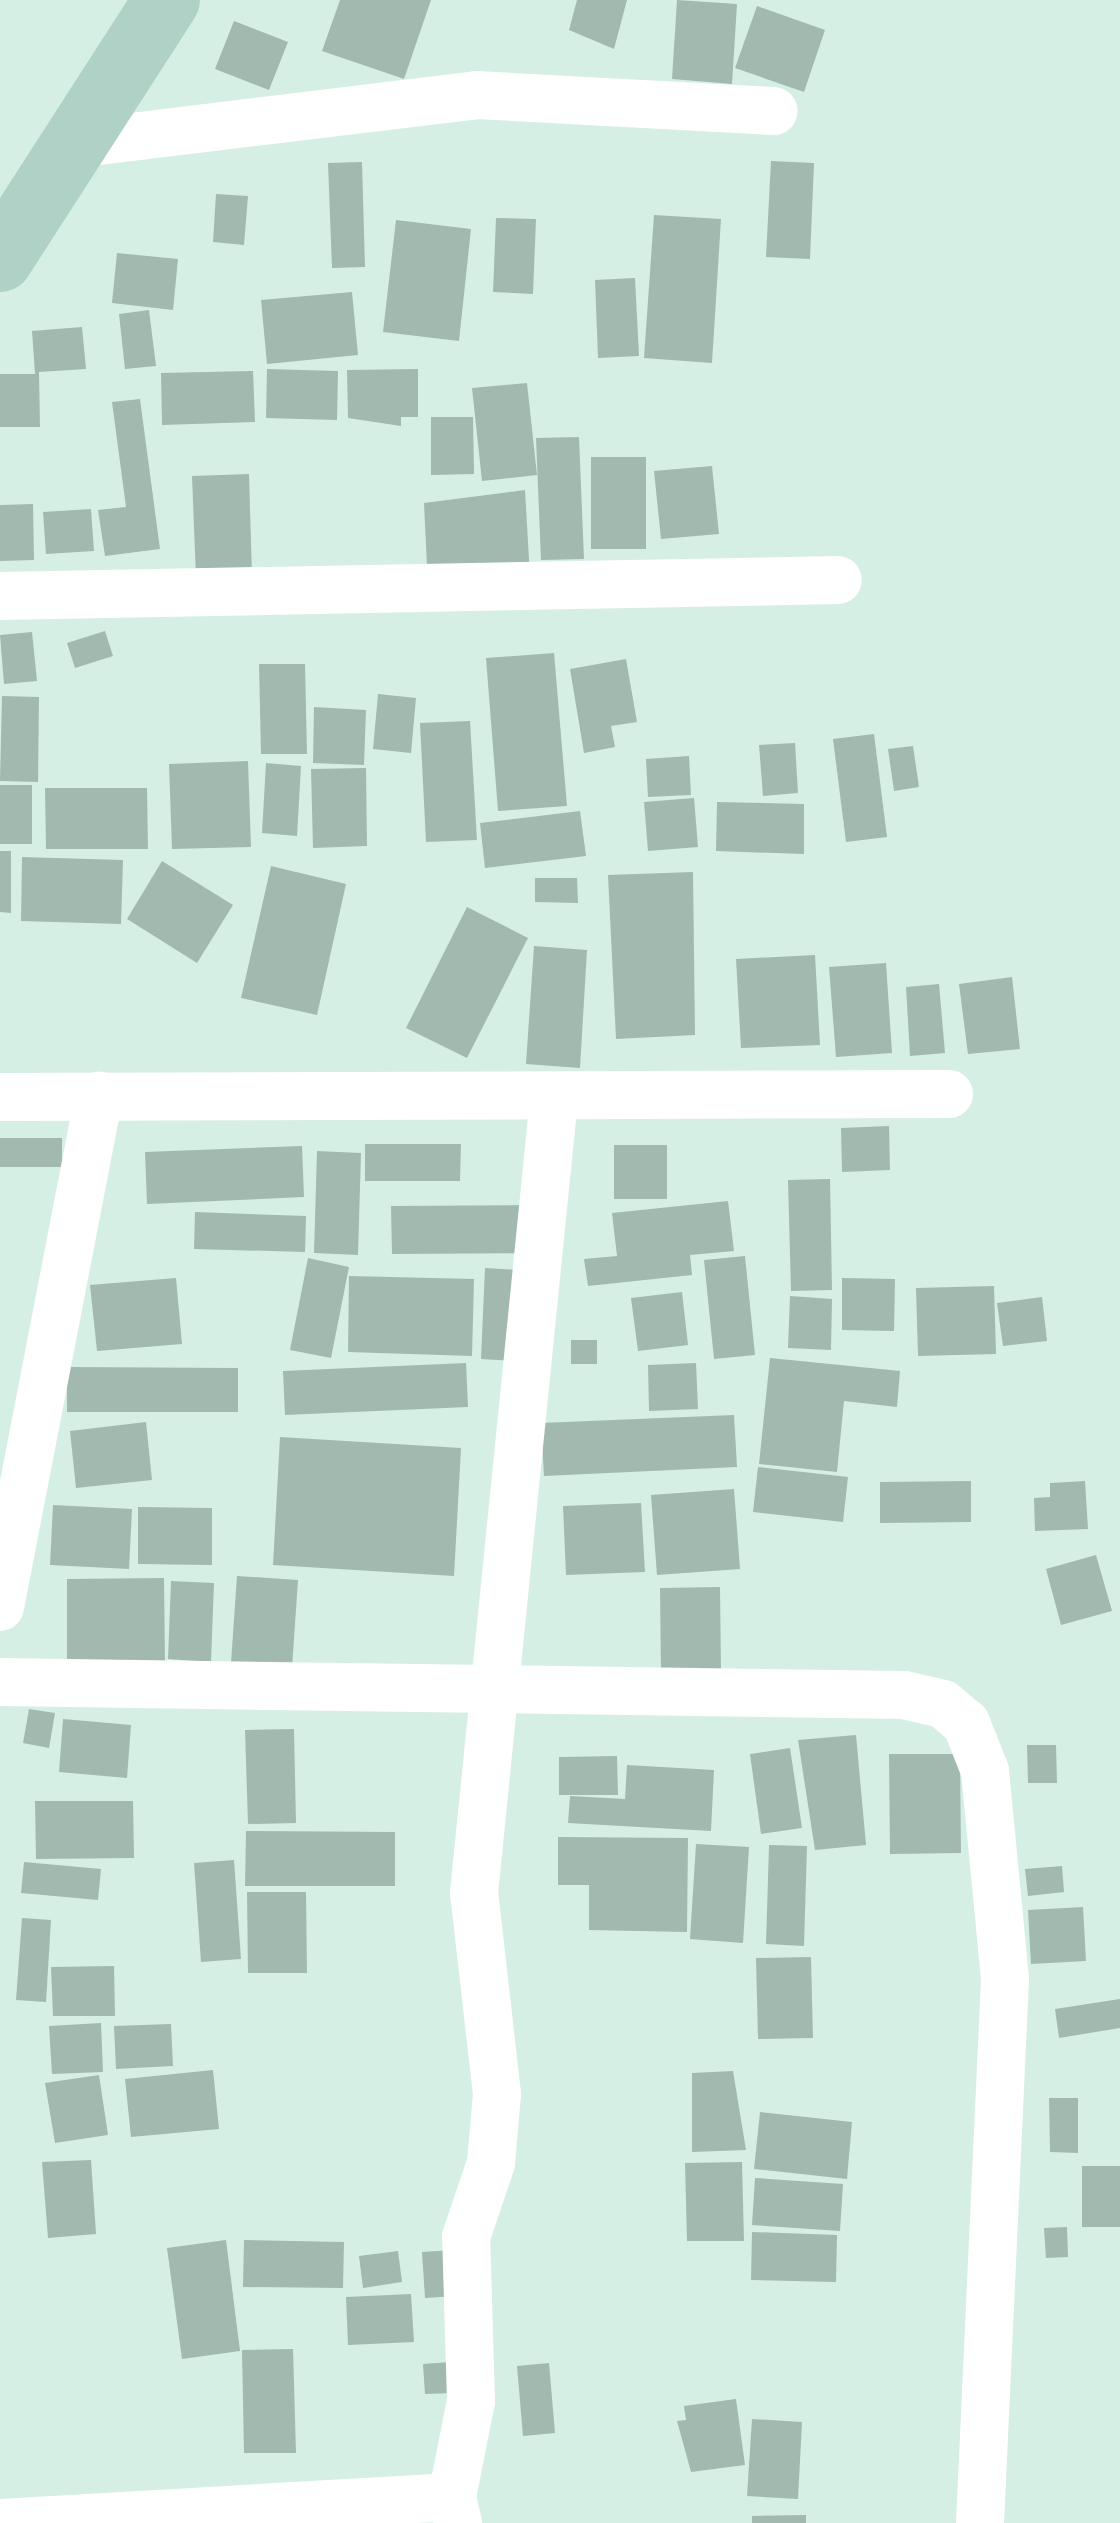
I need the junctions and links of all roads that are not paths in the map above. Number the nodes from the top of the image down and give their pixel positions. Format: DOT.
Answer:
graph roads {
  1 [pos="167,0"];
  2 [pos="774,111"];
  3 [pos="82,143"];
  4 [pos="2,255"];
  5 [pos="838,580"];
  6 [pos="0,596"];
  7 [pos="949,1094"];
  8 [pos="99,1096"];
  9 [pos="0,1097"];
  10 [pos="554,1100"];
  11 [pos="0,1607"];
  12 [pos="0,1682"];
  13 [pos="488,1694"];
  14 [pos="455,2510"];
  15 [pos="0,2523"];
  16 [pos="980,2523"];
  1 -- 3 [label="street"];
  2 -- 3 [label="street"];
  3 -- 4 [label="street"];
  5 -- 6 [label="street"];
  7 -- 10 [label="street"];
  8 -- 9 [label="street"];
  8 -- 10 [label="street"];
  8 -- 11 [label="street"];
  10 -- 13 [label="street"];
  12 -- 13 [label="street"];
  13 -- 14 [label="street"];
  13 -- 16 [label="street"];
  14 -- 15 [label="street"];
}
